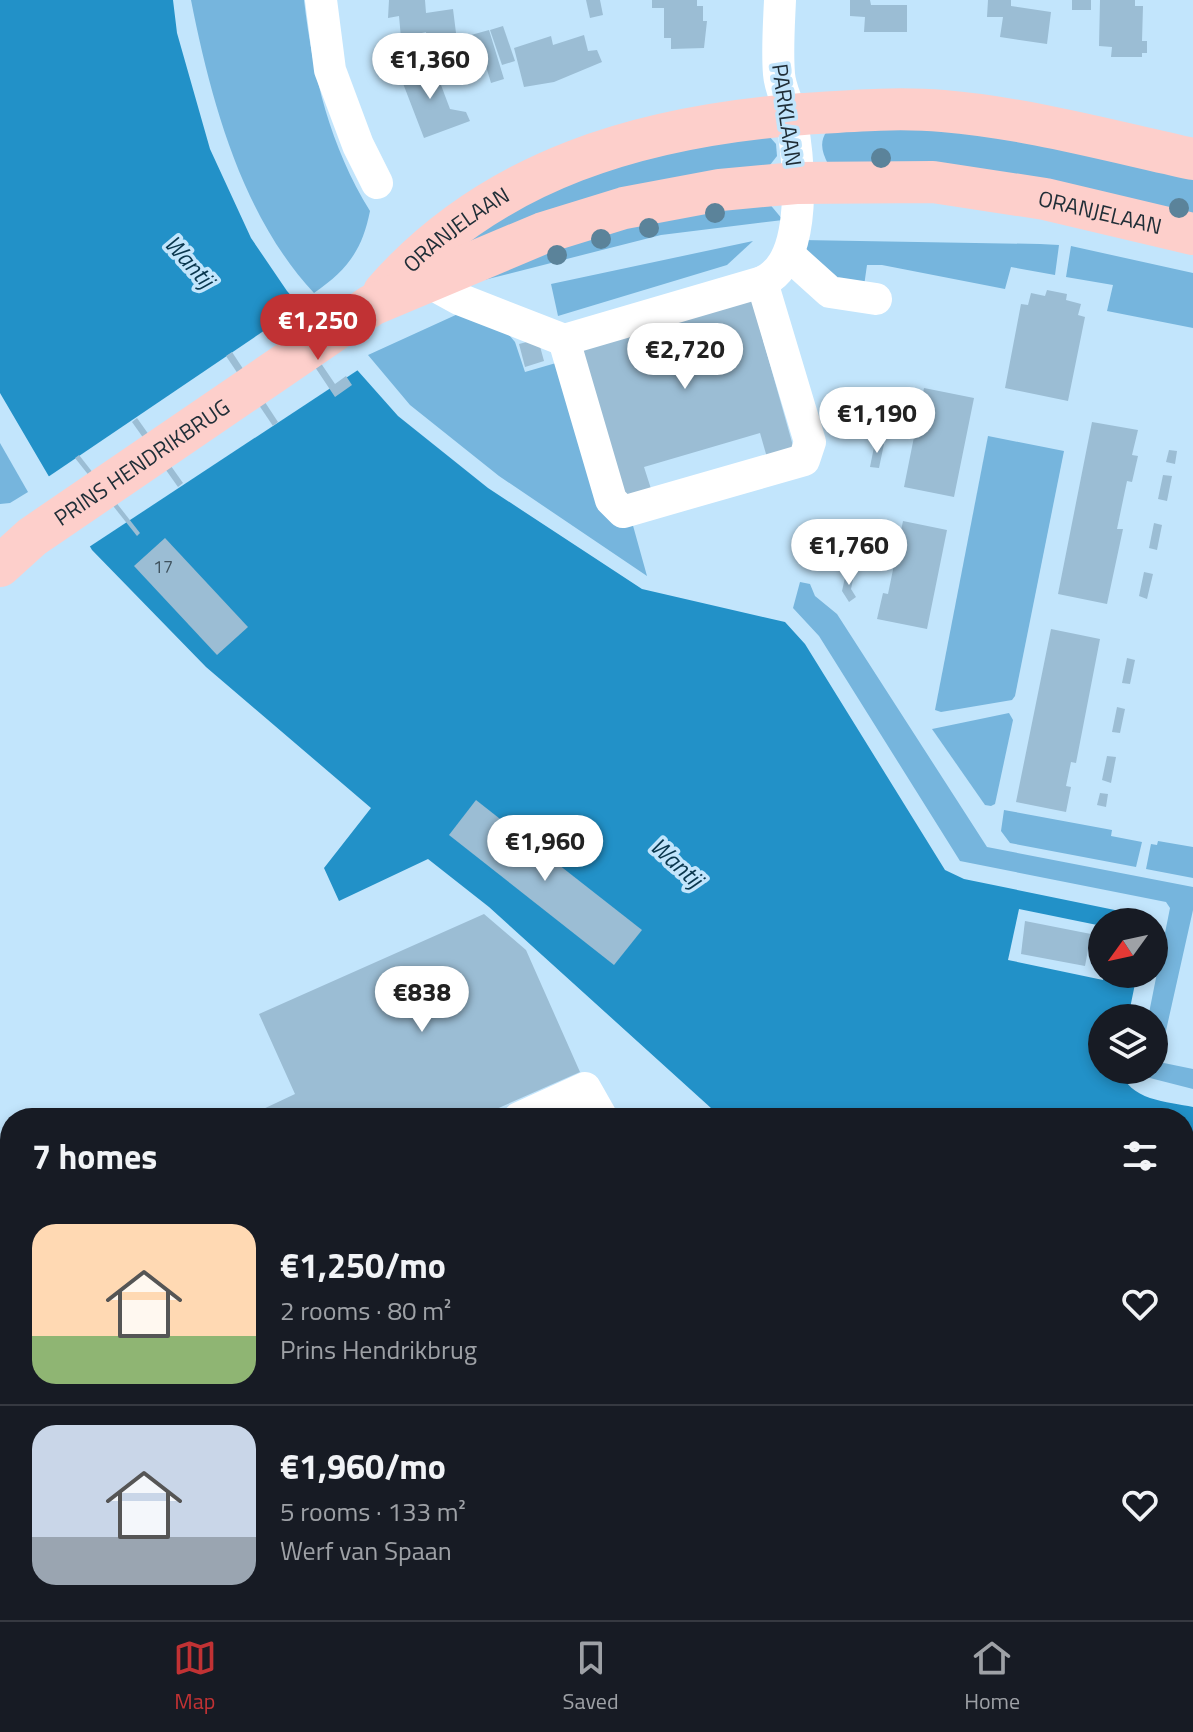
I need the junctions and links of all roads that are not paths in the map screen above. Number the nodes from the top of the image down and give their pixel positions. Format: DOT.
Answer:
graph roads {
  1 [pos="321,0"];
  2 [pos="780,0"];
  3 [pos="791,115"];
  4 [pos="1193,159"];
  5 [pos="377,183"];
  6 [pos="796,183"];
  7 [pos="1193,234"];
  8 [pos="793,240"];
  9 [pos="428,282"];
  10 [pos="762,282"];
  11 [pos="876,299"];
  12 [pos="372,305"];
  13 [pos="564,340"];
  14 [pos="16,540"];
  15 [pos="0,566"];
  16 [pos="541,1108"];
  17 [pos="596,1108"];
  1 -- 5 [label="street"];
  2 -- 3 [label="street, PARKLAAN"];
  3 -- 4 [label="main road, ORANJELAAN"];
  3 -- 6 [label="street, PARKLAAN"];
  3 -- 12 [label="main road, ORANJELAAN"];
  6 -- 7 [label="main road, ORANJELAAN"];
  6 -- 8 [label="street, PARKLAAN"];
  6 -- 9 [label="main road, ORANJELAAN"];
  8 -- 10 [label="street"];
  8 -- 11 [label="street"];
  9 -- 12 [label="main road, ORANJELAAN"];
  9 -- 13 [label="street"];
  10 -- 13 [label="street"];
  10 -- 13 [label="street"];
  12 -- 14 [label="main road, PRINS HENDRIKBRUG"];
  14 -- 15 [label="main road"];
  16 -- 17 [label="street"];
}
